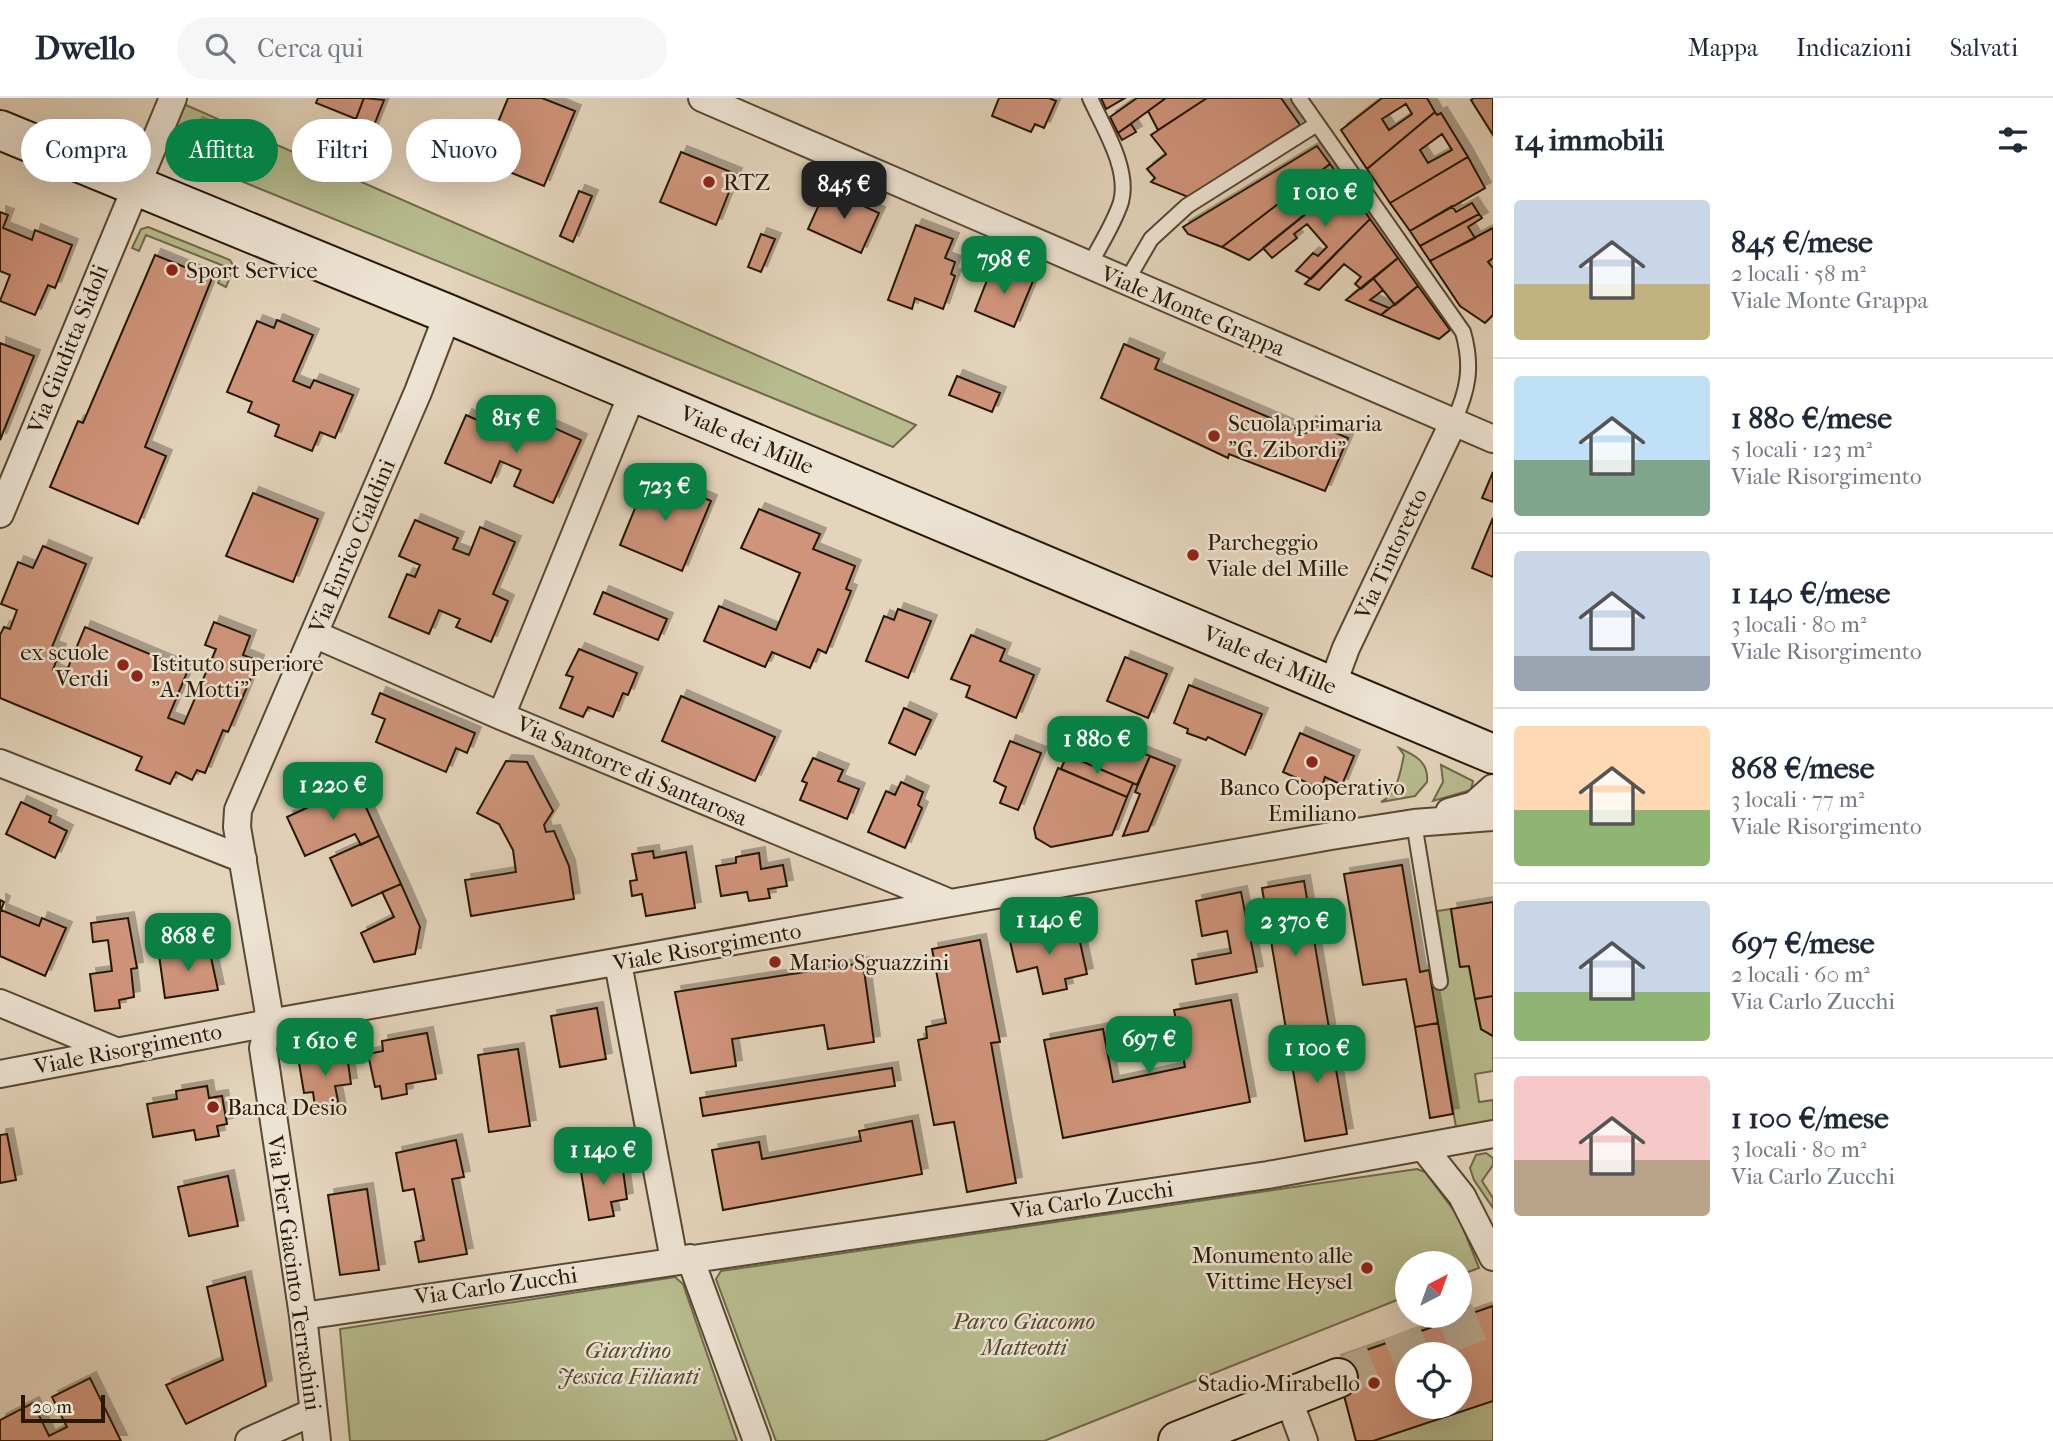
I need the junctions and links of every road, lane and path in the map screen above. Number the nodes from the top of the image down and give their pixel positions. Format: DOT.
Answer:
graph roads {
  1 [pos="173,98"];
  2 [pos="702,98"];
  3 [pos="1090,98"];
  4 [pos="1299,98"];
  5 [pos="1317,124"];
  6 [pos="0,130"];
  7 [pos="136,185"];
  8 [pos="1089,266"];
  9 [pos="1126,282"];
  10 [pos="448,314"];
  11 [pos="633,392"];
  12 [pos="1453,423"];
  13 [pos="1488,432"];
  14 [pos="1,506"];
  15 [pos="314,634"];
  16 [pos="1332,686"];
  17 [pos="501,716"];
  18 [pos="1493,754"];
  19 [pos="0,763"];
  20 [pos="1493,788"];
  21 [pos="1493,817"];
  22 [pos="1414,823"];
  23 [pos="243,859"];
  24 [pos="953,904"];
  25 [pos="618,963"];
  26 [pos="1440,982"];
  27 [pos="0,1003"];
  28 [pos="269,1023"];
  29 [pos="118,1052"];
  30 [pos="0,1073"];
  31 [pos="1493,1134"];
  32 [pos="1423,1147"];
  33 [pos="1493,1257"];
  34 [pos="682,1259"];
  35 [pos="303,1316"];
  36 [pos="1338,1378"];
  37 [pos="1288,1398"];
  38 [pos="313,1412"];
  39 [pos="249,1441"];
  40 [pos="317,1441"];
  41 [pos="757,1441"];
  42 [pos="1178,1441"];
  43 [pos="1304,1441"];
  1 -- 7 [label="street, Via Giuditta Sidoli"];
  2 -- 8 [label="street, Viale Monte Grappa"];
  3 -- 8 [label="lane"];
  4 -- 5 [label="lane"];
  5 -- 9 [label="lane"];
  5 -- 12 [label="lane"];
  6 -- 7 [label="main road, Viale dei Mille"];
  7 -- 10 [label="main road, Viale dei Mille"];
  7 -- 14 [label="street, Via Giuditta Sidoli"];
  8 -- 9 [label="street, Viale Monte Grappa"];
  9 -- 12 [label="street, Viale Monte Grappa"];
  10 -- 11 [label="main road, Viale dei Mille"];
  10 -- 15 [label="street, Via Enrico Cialdini"];
  11 -- 16 [label="main road, Viale dei Mille"];
  11 -- 17 [label="street"];
  12 -- 13 [label="street, Viale Monte Grappa"];
  12 -- 16 [label="street, Via Tintoretto"];
  15 -- 17 [label="street, Via Santorre di Santarosa"];
  15 -- 23 [label="street, Via Enrico Cialdini"];
  16 -- 18 [label="main road, Viale dei Mille"];
  17 -- 24 [label="street, Via Santorre di Santarosa"];
  19 -- 23 [label="street"];
  20 -- 22 [label="street, Viale Risorgimento"];
  21 -- 22 [label="street, Viale Risorgimento"];
  22 -- 24 [label="street, Viale Risorgimento"];
  22 -- 26 [label="lane"];
  23 -- 28 [label="street, Via Enrico Cialdini"];
  24 -- 25 [label="street, Viale Risorgimento"];
  25 -- 28 [label="street, Viale Risorgimento"];
  25 -- 34 [label="street"];
  27 -- 29 [label="street"];
  28 -- 29 [label="street, Viale Risorgimento"];
  28 -- 35 [label="street, Via Pier Giacinto Terrachini"];
  29 -- 30 [label="street, Viale Risorgimento"];
  31 -- 32 [label="street, Via Carlo Zucchi"];
  32 -- 33 [label="street"];
  32 -- 34 [label="street, Via Carlo Zucchi"];
  34 -- 35 [label="street, Via Carlo Zucchi"];
  34 -- 41 [label="street"];
  35 -- 38 [label="street, Via Pier Giacinto Terrachini"];
  36 -- 37 [label="main road"];
  37 -- 42 [label="main road"];
  37 -- 43 [label="street"];
  38 -- 39 [label="street"];
  38 -- 40 [label="street, Via Pier Giacinto Terrachini"];
}
